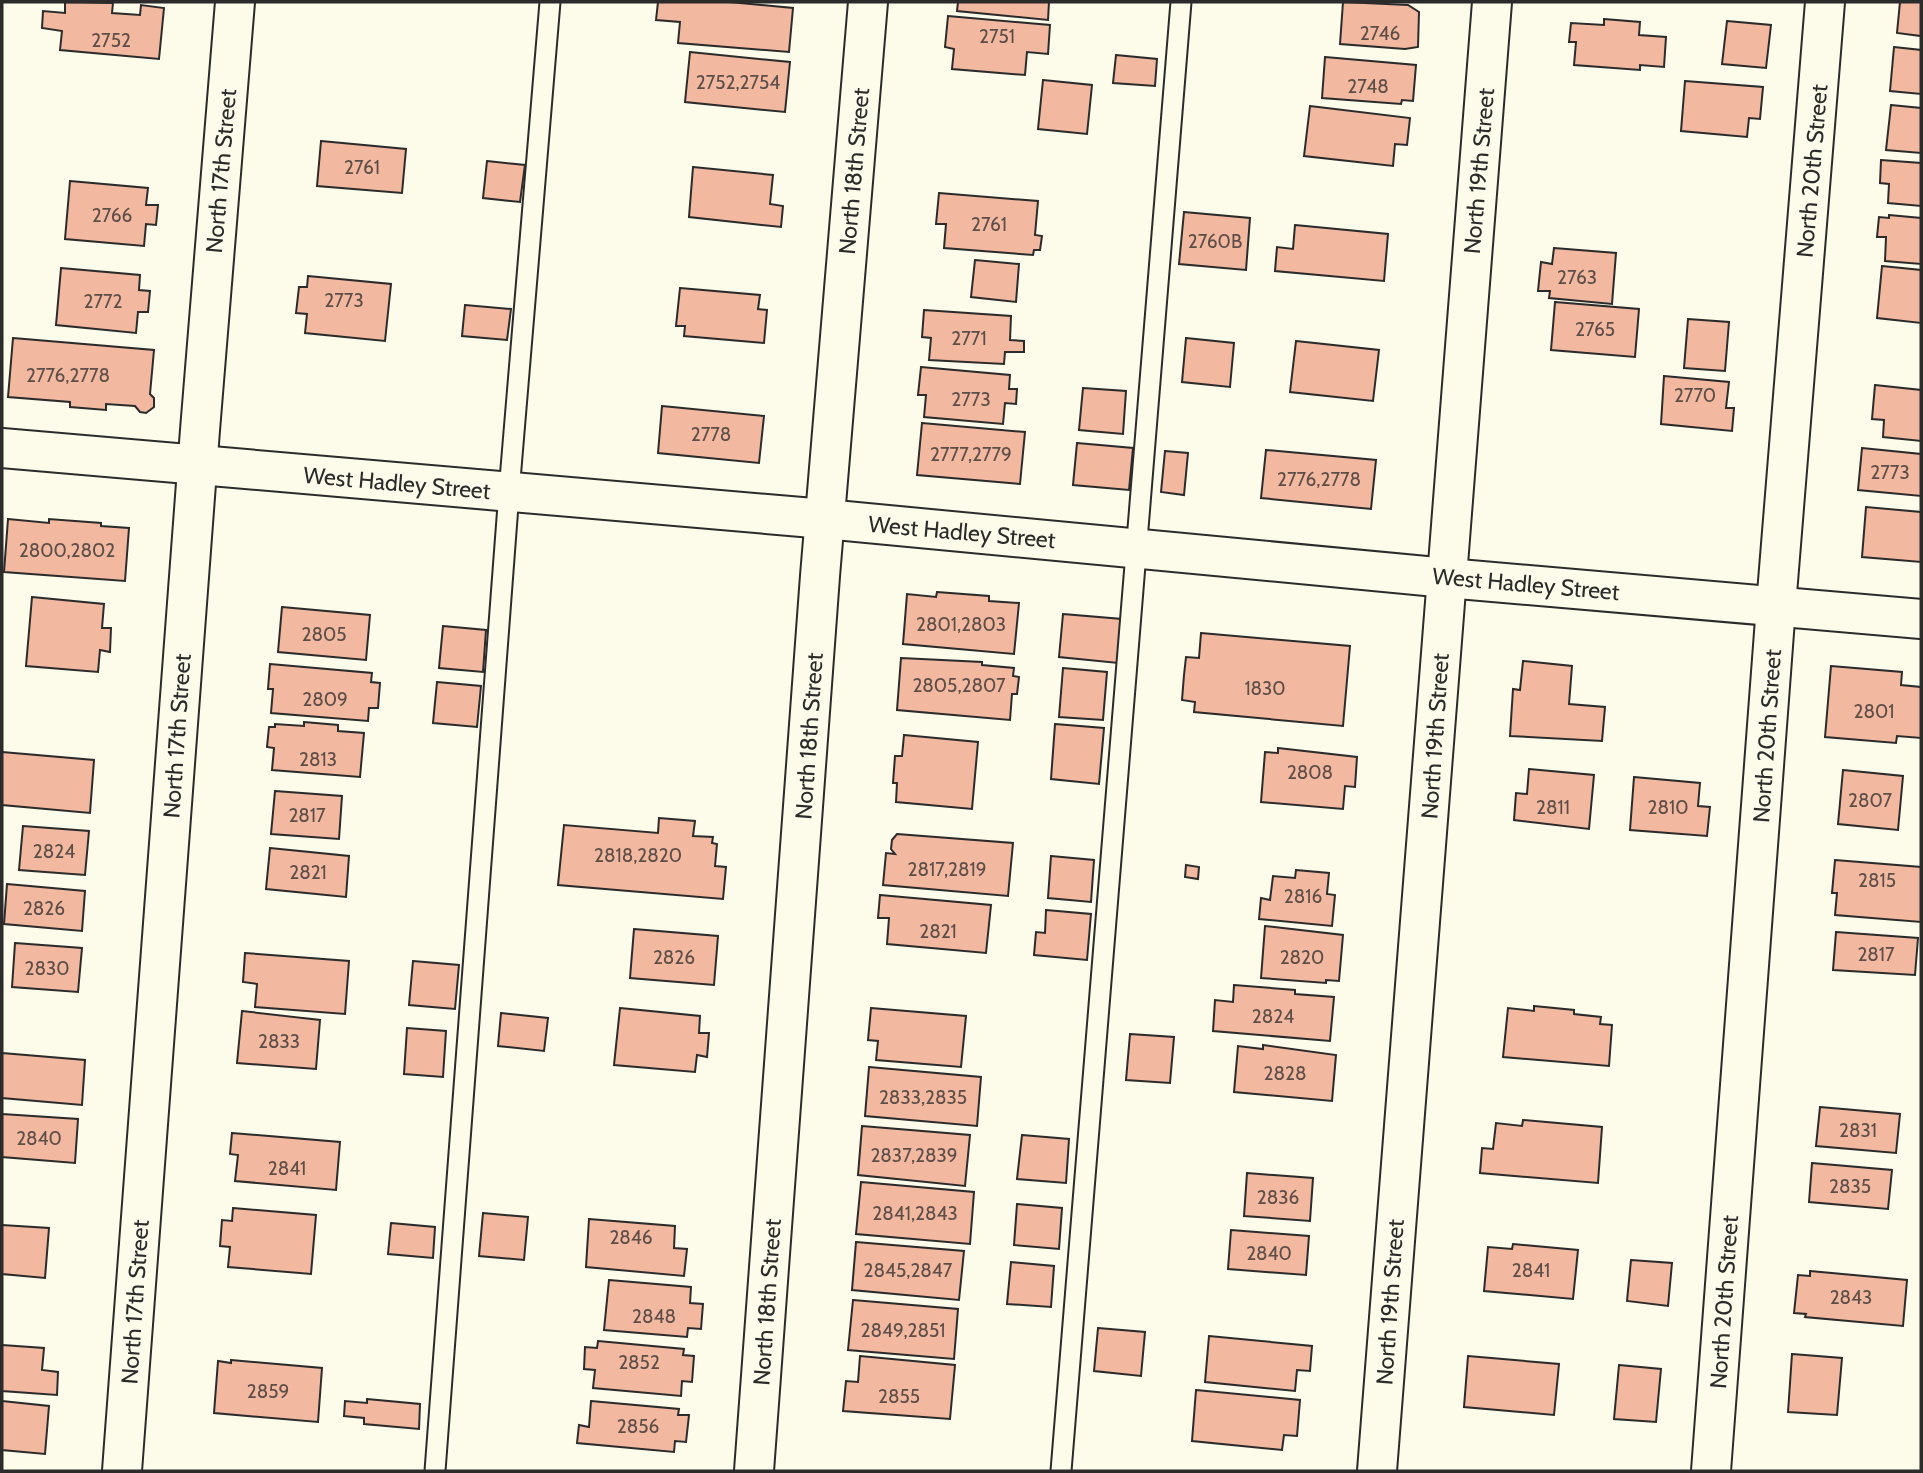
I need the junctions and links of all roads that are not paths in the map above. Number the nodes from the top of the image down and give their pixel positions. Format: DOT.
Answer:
graph roads {
  1 [pos="235,2"];
  2 [pos="550,2"];
  3 [pos="868,2"];
  4 [pos="1181,2"];
  5 [pos="1492,2"];
  6 [pos="1825,2"];
  7 [pos="2,448"];
  8 [pos="198,466"];
  9 [pos="509,492"];
  10 [pos="825,519"];
  11 [pos="1136,548"];
  12 [pos="1447,578"];
  13 [pos="1776,606"];
  14 [pos="1921,619"];
  15 [pos="122,1471"];
  16 [pos="435,1471"];
  17 [pos="754,1471"];
  18 [pos="1061,1471"];
  19 [pos="1377,1471"];
  20 [pos="1711,1471"];
  1 -- 8 [label="street, North 17th Street"];
  2 -- 9 [label="lane"];
  3 -- 10 [label="street, North 18th Street"];
  4 -- 11 [label="lane"];
  5 -- 12 [label="street, North 19th Street"];
  6 -- 13 [label="street, North 20th Street"];
  7 -- 8 [label="street, West Hadley Street"];
  8 -- 9 [label="street, West Hadley Street"];
  8 -- 15 [label="street, North 17th Street"];
  9 -- 10 [label="street, West Hadley Street"];
  9 -- 16 [label="lane"];
  10 -- 11 [label="street, West Hadley Street"];
  10 -- 17 [label="street, North 18th Street"];
  11 -- 12 [label="street, West Hadley Street"];
  11 -- 18 [label="lane"];
  12 -- 13 [label="street, West Hadley Street"];
  12 -- 19 [label="street, North 19th Street"];
  13 -- 14 [label="street, West Hadley Street"];
  13 -- 20 [label="street, North 20th Street"];
}
